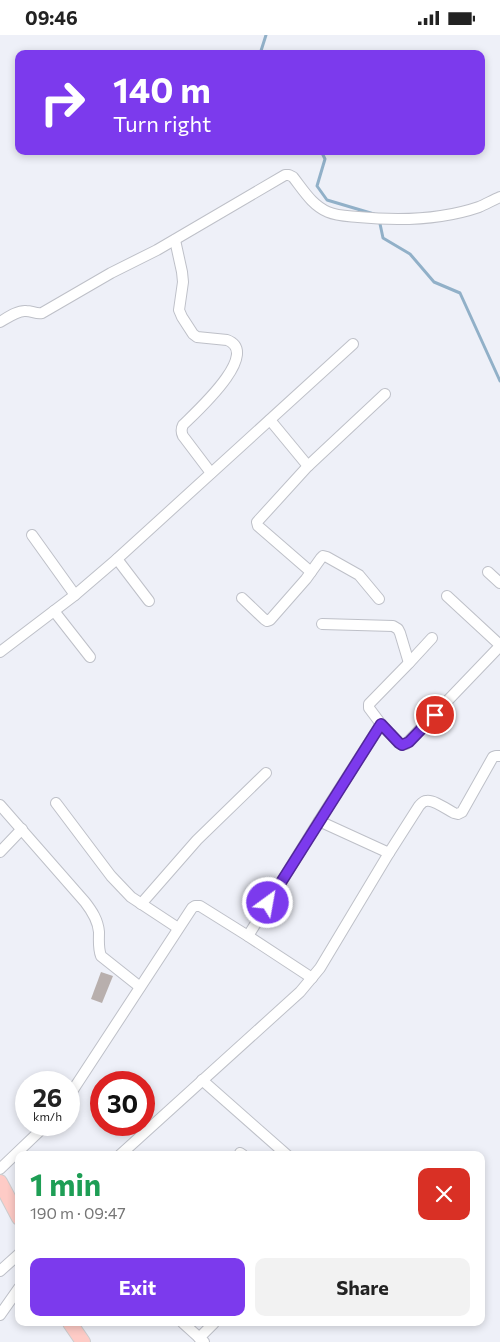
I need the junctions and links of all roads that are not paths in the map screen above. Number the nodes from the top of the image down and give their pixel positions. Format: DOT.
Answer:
graph roads {
  1 [pos="500,197"];
  2 [pos="175,240"];
  3 [pos="0,322"];
  4 [pos="353,344"];
  5 [pos="385,394"];
  6 [pos="270,420"];
  7 [pos="308,466"];
  8 [pos="211,473"];
  9 [pos="32,535"];
  10 [pos="116,559"];
  11 [pos="311,572"];
  12 [pos="488,572"];
  13 [pos="500,583"];
  14 [pos="75,595"];
  15 [pos="447,596"];
  16 [pos="242,598"];
  17 [pos="380,599"];
  18 [pos="149,601"];
  19 [pos="54,611"];
  20 [pos="322,625"];
  21 [pos="432,638"];
  22 [pos="500,645"];
  23 [pos="0,652"];
  24 [pos="90,657"];
  25 [pos="409,663"];
  26 [pos="381,724"];
  27 [pos="500,756"];
  28 [pos="266,773"];
  29 [pos="56,803"];
  30 [pos="0,805"];
  31 [pos="319,821"];
  32 [pos="22,829"];
  33 [pos="0,852"];
  34 [pos="389,853"];
  35 [pos="141,904"];
  36 [pos="178,928"];
  37 [pos="248,936"];
  38 [pos="312,979"];
  39 [pos="140,987"];
  40 [pos="80,1079"];
  41 [pos="202,1080"];
  42 [pos="34,1136"];
  43 [pos="19,1151"];
  44 [pos="124,1151"];
  45 [pos="282,1151"];
  46 [pos="15,1155"];
  47 [pos="0,1169"];
  48 [pos="0,1182"];
  49 [pos="15,1210"];
  50 [pos="15,1258"];
  51 [pos="0,1271"];
  52 [pos="15,1294"];
  53 [pos="0,1315"];
  54 [pos="72,1326"];
  55 [pos="186,1326"];
  56 [pos="212,1326"];
  57 [pos="202,1340"];
  58 [pos="82,1342"];
  1 -- 2 [label="street"];
  2 -- 3 [label="street"];
  2 -- 8 [label="street"];
  4 -- 6 [label="street"];
  5 -- 7 [label="street"];
  6 -- 7 [label="street"];
  6 -- 8 [label="street"];
  7 -- 11 [label="street"];
  8 -- 10 [label="street"];
  9 -- 14 [label="street"];
  10 -- 14 [label="street"];
  10 -- 18 [label="street"];
  11 -- 16 [label="street"];
  11 -- 17 [label="street"];
  12 -- 13 [label="street"];
  14 -- 19 [label="street"];
  15 -- 22 [label="street"];
  19 -- 23 [label="street"];
  19 -- 24 [label="street"];
  20 -- 25 [label="street"];
  21 -- 25 [label="street"];
  22 -- 26 [label="street"];
  25 -- 26 [label="street"];
  26 -- 31 [label="street"];
  27 -- 34 [label="street"];
  28 -- 35 [label="street"];
  29 -- 35 [label="street"];
  30 -- 32 [label="street"];
  31 -- 34 [label="street"];
  31 -- 37 [label="street"];
  32 -- 33 [label="street"];
  32 -- 39 [label="street"];
  34 -- 38 [label="street"];
  35 -- 36 [label="street"];
  36 -- 37 [label="street"];
  36 -- 39 [label="street"];
  37 -- 38 [label="street"];
  38 -- 41 [label="street"];
  39 -- 40 [label="street"];
  41 -- 44 [label="street"];
  41 -- 45 [label="street"];
  42 -- 43 [label="street"];
  46 -- 47 [label="street"];
  48 -- 49 [label="main road"];
  50 -- 51 [label="street"];
  52 -- 53 [label="street"];
  54 -- 58 [label="main road"];
  55 -- 57 [label="street"];
  56 -- 57 [label="street"];
}
